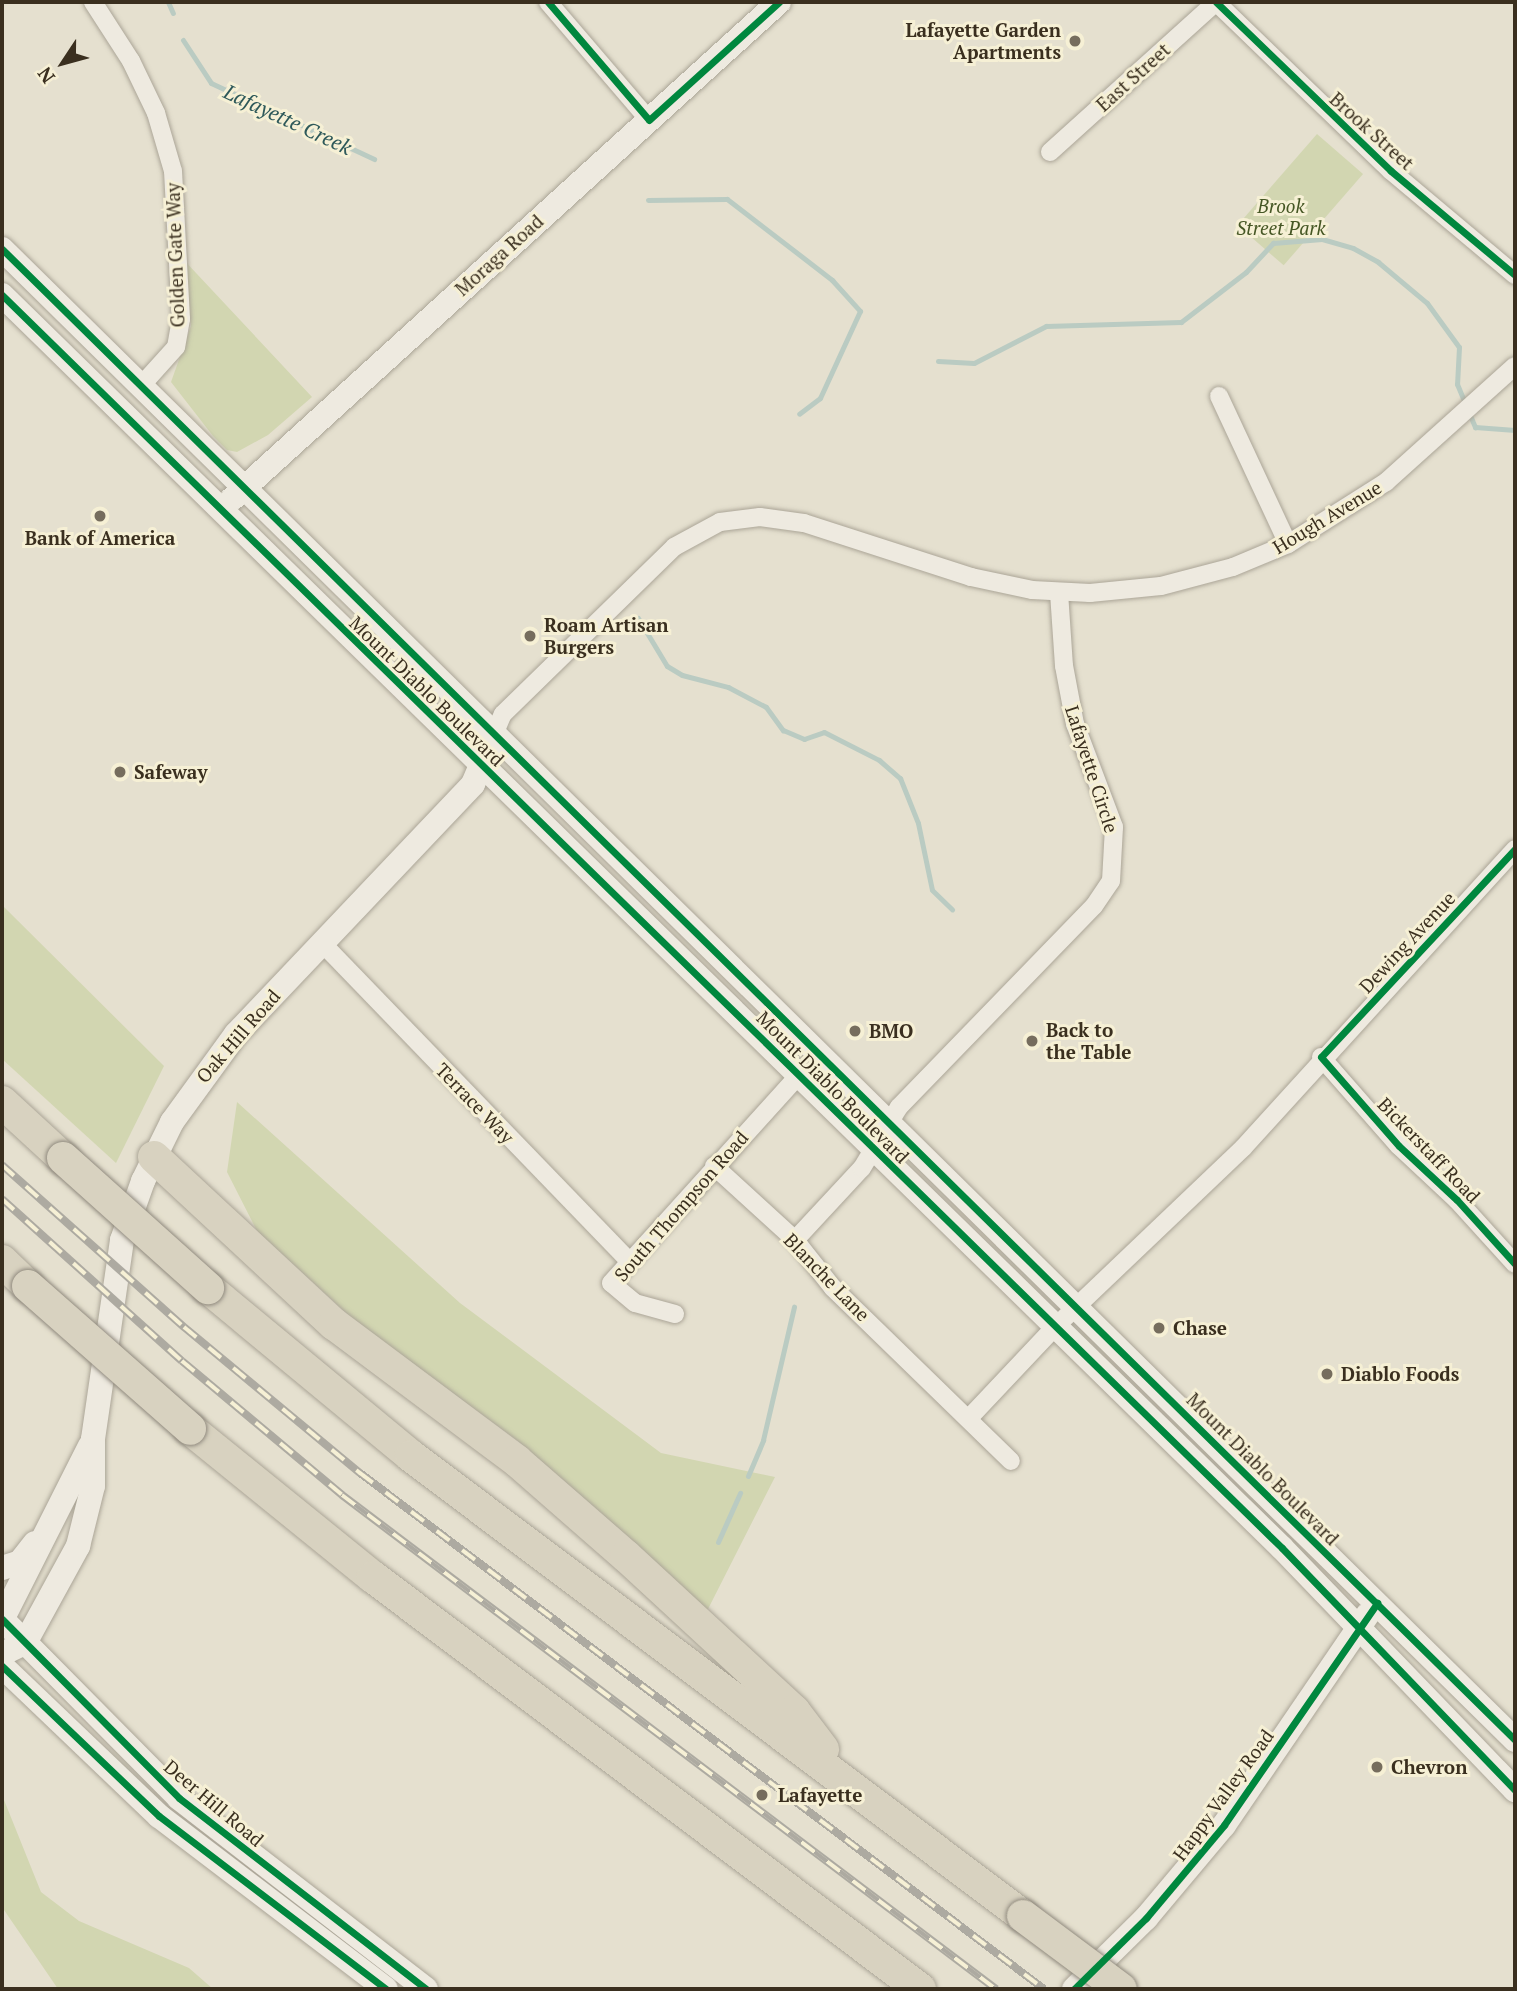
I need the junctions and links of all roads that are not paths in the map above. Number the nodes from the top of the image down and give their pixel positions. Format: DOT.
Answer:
graph roads {
  1 [pos="93,2"];
  2 [pos="548,2"];
  3 [pos="779,2"];
  4 [pos="1216,2"];
  5 [pos="649,120"];
  6 [pos="1049,152"];
  7 [pos="2,249"];
  8 [pos="1513,269"];
  9 [pos="2,295"];
  10 [pos="1515,366"];
  11 [pos="140,387"];
  12 [pos="1219,396"];
  13 [pos="242,489"];
  14 [pos="221,510"];
  15 [pos="1288,544"];
  16 [pos="1059,592"];
  17 [pos="493,737"];
  18 [pos="481,765"];
  19 [pos="1512,860"];
  20 [pos="323,944"];
  21 [pos="1321,1057"];
  22 [pos="799,1075"];
  23 [pos="2,1102"];
  24 [pos="889,1125"];
  25 [pos="874,1149"];
  26 [pos="154,1157"];
  27 [pos="714,1166"];
  28 [pos="794,1240"];
  29 [pos="628,1260"];
  30 [pos="988,1262"];
  31 [pos="2,1263"];
  32 [pos="1515,1264"];
  33 [pos="1075,1308"];
  34 [pos="675,1314"];
  35 [pos="1054,1328"];
  36 [pos="1136,1367"];
  37 [pos="970,1418"];
  38 [pos="93,1439"];
  39 [pos="1011,1461"];
  40 [pos="59,1512"];
  41 [pos="2,1569"];
  42 [pos="1377,1602"];
  43 [pos="2,1619"];
  44 [pos="1358,1628"];
  45 [pos="25,1643"];
  46 [pos="2,1654"];
  47 [pos="2,1666"];
  48 [pos="1515,1740"];
  49 [pos="849,1784"];
  50 [pos="1515,1790"];
  51 [pos="423,1988"];
  52 [pos="386,1989"];
  53 [pos="920,1989"];
  54 [pos="1074,1989"];
  55 [pos="1121,1989"];
  1 -- 11 [label="street, Golden Gate Way"];
  2 -- 5 [label="street"];
  3 -- 5 [label="main road, Moraga Road"];
  4 -- 6 [label="street, East Street"];
  4 -- 8 [label="street, Brook Street"];
  5 -- 13 [label="main road, Moraga Road"];
  7 -- 11 [label="main road, Mount Diablo Boulevard"];
  9 -- 14 [label="main road, Mount Diablo Boulevard"];
  10 -- 15 [label="street, Hough Avenue"];
  11 -- 13 [label="main road, Mount Diablo Boulevard"];
  12 -- 15 [label="street"];
  13 -- 14 [label="main road, Moraga Road"];
  13 -- 17 [label="main road, Mount Diablo Boulevard"];
  14 -- 18 [label="main road, Mount Diablo Boulevard"];
  15 -- 16 [label="street, Hough Avenue"];
  16 -- 17 [label="street"];
  16 -- 24 [label="street, Lafayette Circle"];
  17 -- 18 [label="main road, Oak Hill Road"];
  17 -- 24 [label="main road, Mount Diablo Boulevard"];
  18 -- 20 [label="main road, Oak Hill Road"];
  18 -- 22 [label="main road, Mount Diablo Boulevard"];
  19 -- 21 [label="street, Dewing Avenue"];
  20 -- 26 [label="main road, Oak Hill Road"];
  20 -- 29 [label="street, Terrace Way"];
  21 -- 32 [label="street, Bickerstaff Road"];
  21 -- 33 [label="street, Dewing Avenue"];
  22 -- 25 [label="main road, Mount Diablo Boulevard"];
  22 -- 27 [label="street, South Thompson Road"];
  23 -- 49 [label="highway, bridge"];
  24 -- 25 [label="street, Lafayette Circle"];
  24 -- 33 [label="main road, Mount Diablo Boulevard"];
  25 -- 28 [label="street, Lafayette Circle"];
  25 -- 30 [label="main road, Mount Diablo Boulevard"];
  26 -- 38 [label="main road, Oak Hill Road"];
  26 -- 49 [label="highway"];
  27 -- 28 [label="street, Blanche Lane"];
  27 -- 29 [label="street, South Thompson Road"];
  28 -- 37 [label="street, Blanche Lane"];
  29 -- 34 [label="street, South Thompson Road"];
  30 -- 33 [label="main road"];
  30 -- 35 [label="main road, Mount Diablo Boulevard"];
  31 -- 53 [label="highway, bridge"];
  33 -- 35 [label="street, Dewing Avenue"];
  33 -- 36 [label="main road, Mount Diablo Boulevard"];
  35 -- 36 [label="main road"];
  35 -- 37 [label="street"];
  35 -- 44 [label="main road, Mount Diablo Boulevard"];
  36 -- 42 [label="main road, Mount Diablo Boulevard"];
  37 -- 39 [label="street, Blanche Lane"];
  38 -- 40 [label="main road, Oak Hill Road"];
  38 -- 45 [label="main road, Oak Hill Road"];
  40 -- 41 [label="main road"];
  40 -- 43 [label="main road, Oak Hill Road"];
  42 -- 44 [label="main road, Happy Valley Road"];
  42 -- 48 [label="main road, Mount Diablo Boulevard"];
  43 -- 45 [label="main road, Deer Hill Road"];
  44 -- 50 [label="main road, Mount Diablo Boulevard"];
  44 -- 54 [label="main road, Happy Valley Road"];
  45 -- 46 [label="main road"];
  45 -- 51 [label="main road, Deer Hill Road"];
  47 -- 52 [label="main road"];
  49 -- 55 [label="highway, bridge"];
}
